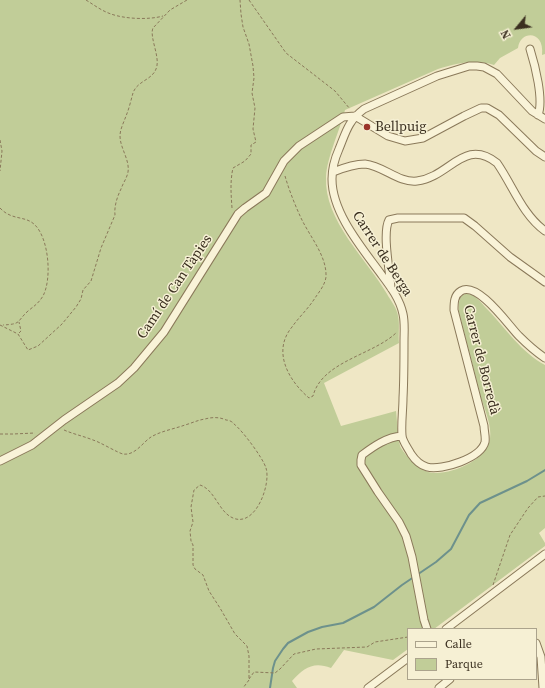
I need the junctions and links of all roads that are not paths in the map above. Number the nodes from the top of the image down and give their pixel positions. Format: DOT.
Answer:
graph roads {
  1 [pos="530,48"];
  2 [pos="538,115"];
  3 [pos="355,116"];
  4 [pos="545,119"];
  5 [pos="545,158"];
  6 [pos="333,172"];
  7 [pos="545,231"];
  8 [pos="545,282"];
  9 [pos="392,289"];
  10 [pos="545,358"];
  11 [pos="402,436"];
  12 [pos="0,462"];
  13 [pos="545,554"];
  14 [pos="427,628"];
  15 [pos="447,628"];
  16 [pos="537,646"];
  17 [pos="407,659"];
  18 [pos="449,680"];
  19 [pos="368,688"];
  20 [pos="439,688"];
  21 [pos="543,688"];
  1 -- 2 [label="street"];
  2 -- 3 [label="street"];
  2 -- 4 [label="street"];
  3 -- 5 [label="street"];
  3 -- 6 [label="street, Carrer de Berga"];
  3 -- 12 [label="street, Camí de Can Tàpies"];
  6 -- 7 [label="street"];
  6 -- 9 [label="street, Carrer de Berga"];
  8 -- 9 [label="street"];
  9 -- 11 [label="street, Carrer de Berga"];
  10 -- 11 [label="street, Carrer de Borredà"];
  11 -- 14 [label="street"];
  13 -- 15 [label="street"];
  16 -- 21 [label="street"];
  17 -- 19 [label="street"];
  18 -- 20 [label="street"];
}
